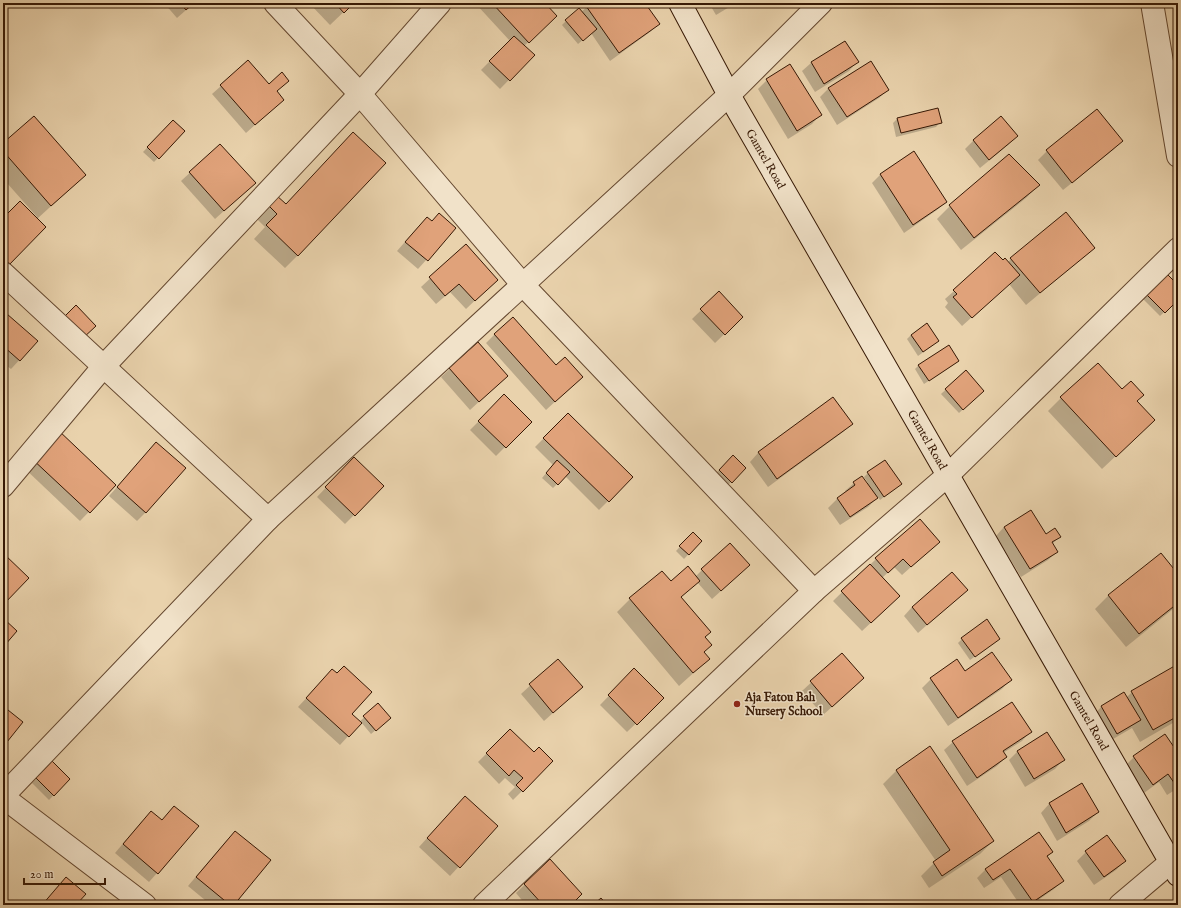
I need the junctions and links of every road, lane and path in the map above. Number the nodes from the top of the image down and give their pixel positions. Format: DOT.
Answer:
graph roads {
  1 [pos="275,3"];
  2 [pos="440,3"];
  3 [pos="680,3"];
  4 [pos="822,3"];
  5 [pos="1152,3"];
  6 [pos="360,94"];
  7 [pos="729,95"];
  8 [pos="1178,156"];
  9 [pos="1178,249"];
  10 [pos="3,273"];
  11 [pos="523,285"];
  12 [pos="103,367"];
  13 [pos="947,476"];
  14 [pos="3,486"];
  15 [pos="268,519"];
  16 [pos="814,591"];
  17 [pos="3,797"];
  18 [pos="1175,865"];
  19 [pos="145,905"];
  20 [pos="484,905"];
  21 [pos="1120,905"];
  1 -- 6 [label="street"];
  2 -- 6 [label="street"];
  3 -- 7 [label="street, Gamtel Road"];
  4 -- 7 [label="street"];
  5 -- 8 [label="street"];
  6 -- 11 [label="street"];
  6 -- 12 [label="street"];
  7 -- 11 [label="street"];
  7 -- 13 [label="street, Gamtel Road"];
  9 -- 13 [label="street"];
  10 -- 12 [label="street"];
  11 -- 15 [label="street"];
  11 -- 16 [label="street"];
  12 -- 14 [label="street"];
  12 -- 15 [label="street"];
  13 -- 16 [label="street"];
  13 -- 18 [label="street, Gamtel Road"];
  15 -- 17 [label="street"];
  16 -- 20 [label="street"];
  17 -- 19 [label="street"];
  18 -- 21 [label="street"];
}
